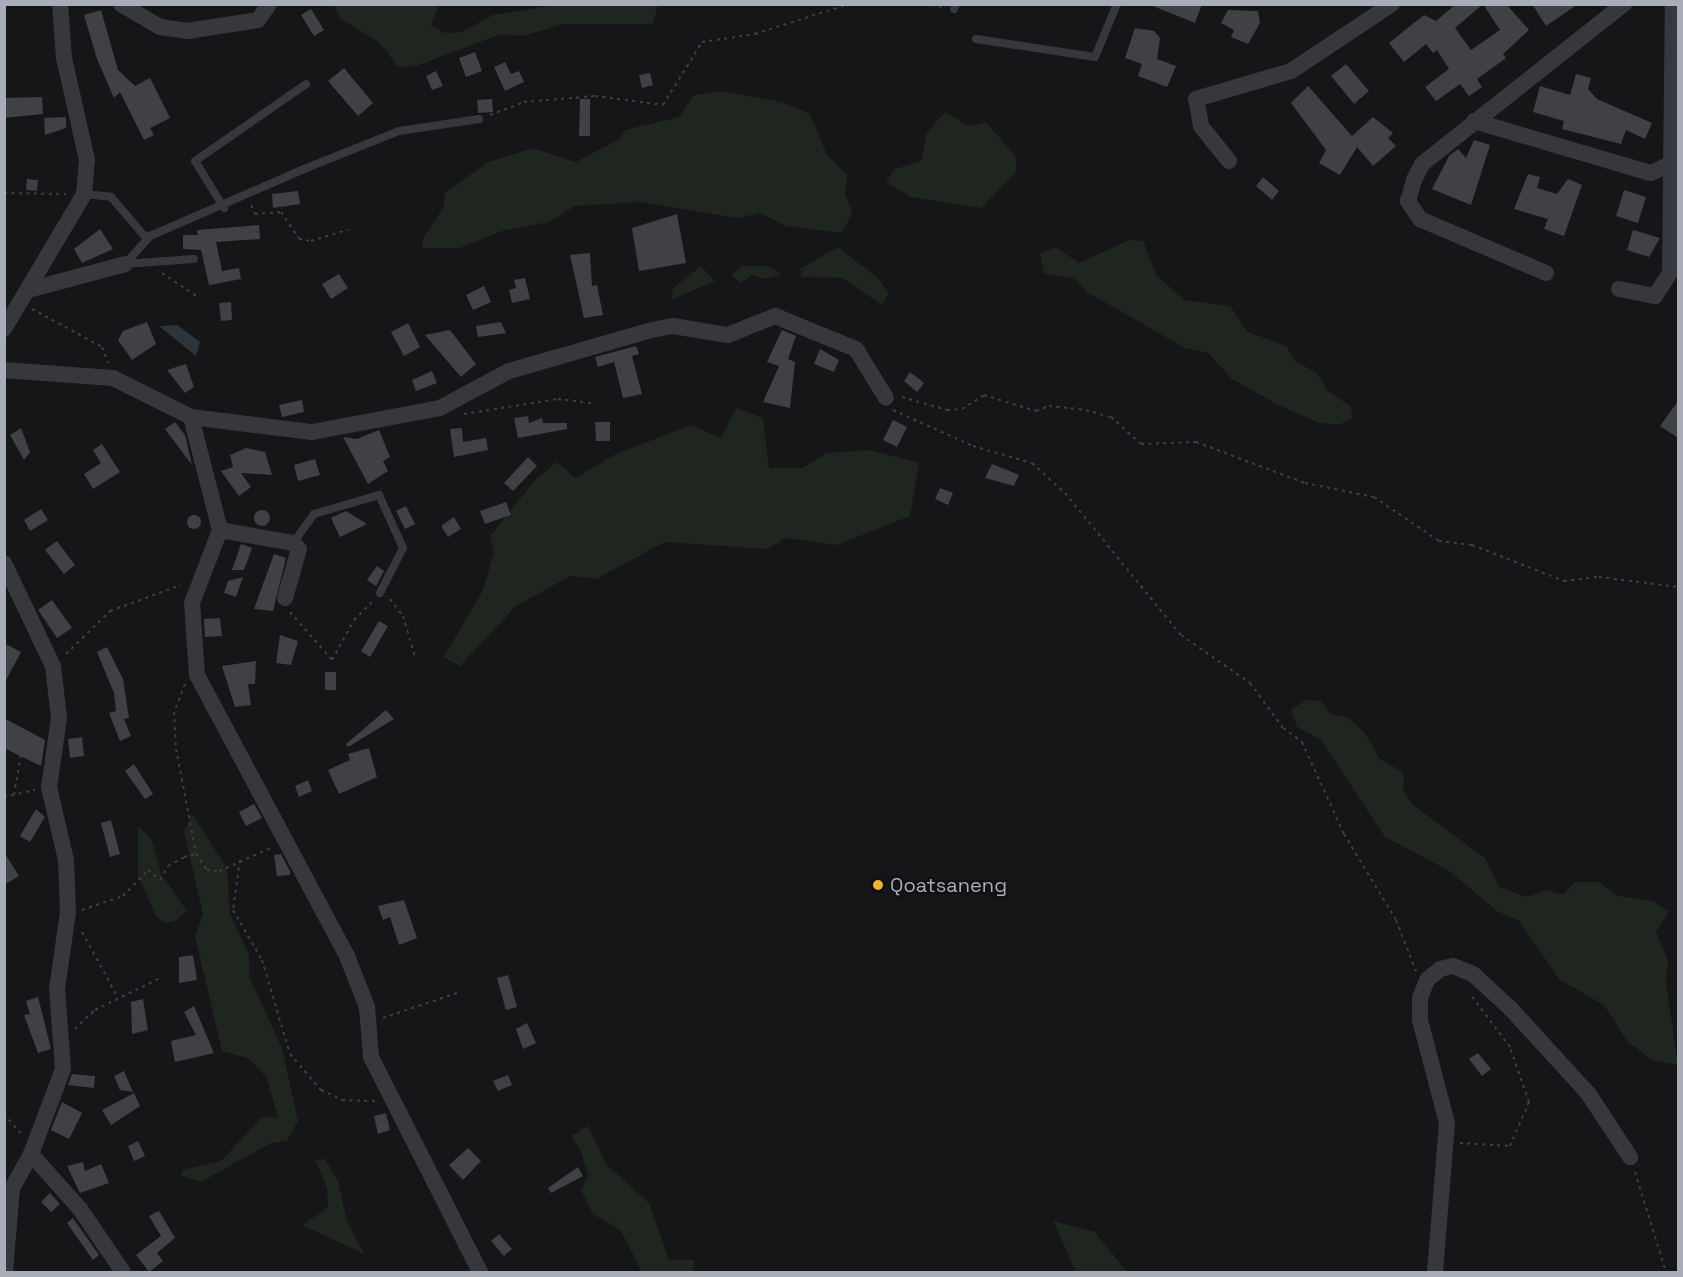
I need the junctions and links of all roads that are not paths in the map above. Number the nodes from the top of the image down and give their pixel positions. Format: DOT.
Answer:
graph roads {
  1 [pos="60,4"];
  2 [pos="121,4"];
  3 [pos="270,4"];
  4 [pos="1117,4"];
  5 [pos="1392,4"];
  6 [pos="1624,4"];
  7 [pos="1673,4"];
  8 [pos="976,39"];
  9 [pos="306,84"];
  10 [pos="479,119"];
  11 [pos="1474,121"];
  12 [pos="1229,161"];
  13 [pos="1675,162"];
  14 [pos="84,194"];
  15 [pos="224,208"];
  16 [pos="147,239"];
  17 [pos="194,259"];
  18 [pos="125,264"];
  19 [pos="1546,273"];
  20 [pos="1619,289"];
  21 [pos="27,296"];
  22 [pos="4,329"];
  23 [pos="4,370"];
  24 [pos="886,398"];
  25 [pos="191,417"];
  26 [pos="220,530"];
  27 [pos="293,543"];
  28 [pos="4,563"];
  29 [pos="380,593"];
  30 [pos="285,598"];
  31 [pos="31,1154"];
  32 [pos="1630,1157"];
  33 [pos="5,1272"];
  34 [pos="123,1272"];
  35 [pos="480,1272"];
  36 [pos="1435,1272"];
  1 -- 14 [label="street"];
  2 -- 3 [label="street"];
  4 -- 8 [label="lane"];
  5 -- 12 [label="street"];
  6 -- 11 [label="street"];
  7 -- 13 [label="street"];
  9 -- 15 [label="lane"];
  10 -- 15 [label="lane"];
  11 -- 13 [label="street"];
  11 -- 19 [label="street"];
  13 -- 20 [label="street"];
  14 -- 16 [label="lane"];
  14 -- 21 [label="street"];
  15 -- 16 [label="lane"];
  16 -- 18 [label="lane"];
  17 -- 18 [label="lane"];
  18 -- 21 [label="street"];
  21 -- 22 [label="street"];
  23 -- 25 [label="street"];
  24 -- 25 [label="street"];
  25 -- 26 [label="street"];
  26 -- 27 [label="street"];
  26 -- 35 [label="street"];
  27 -- 29 [label="lane"];
  27 -- 30 [label="street"];
  28 -- 31 [label="street"];
  31 -- 33 [label="street"];
  31 -- 34 [label="street"];
  32 -- 36 [label="street"];
}
